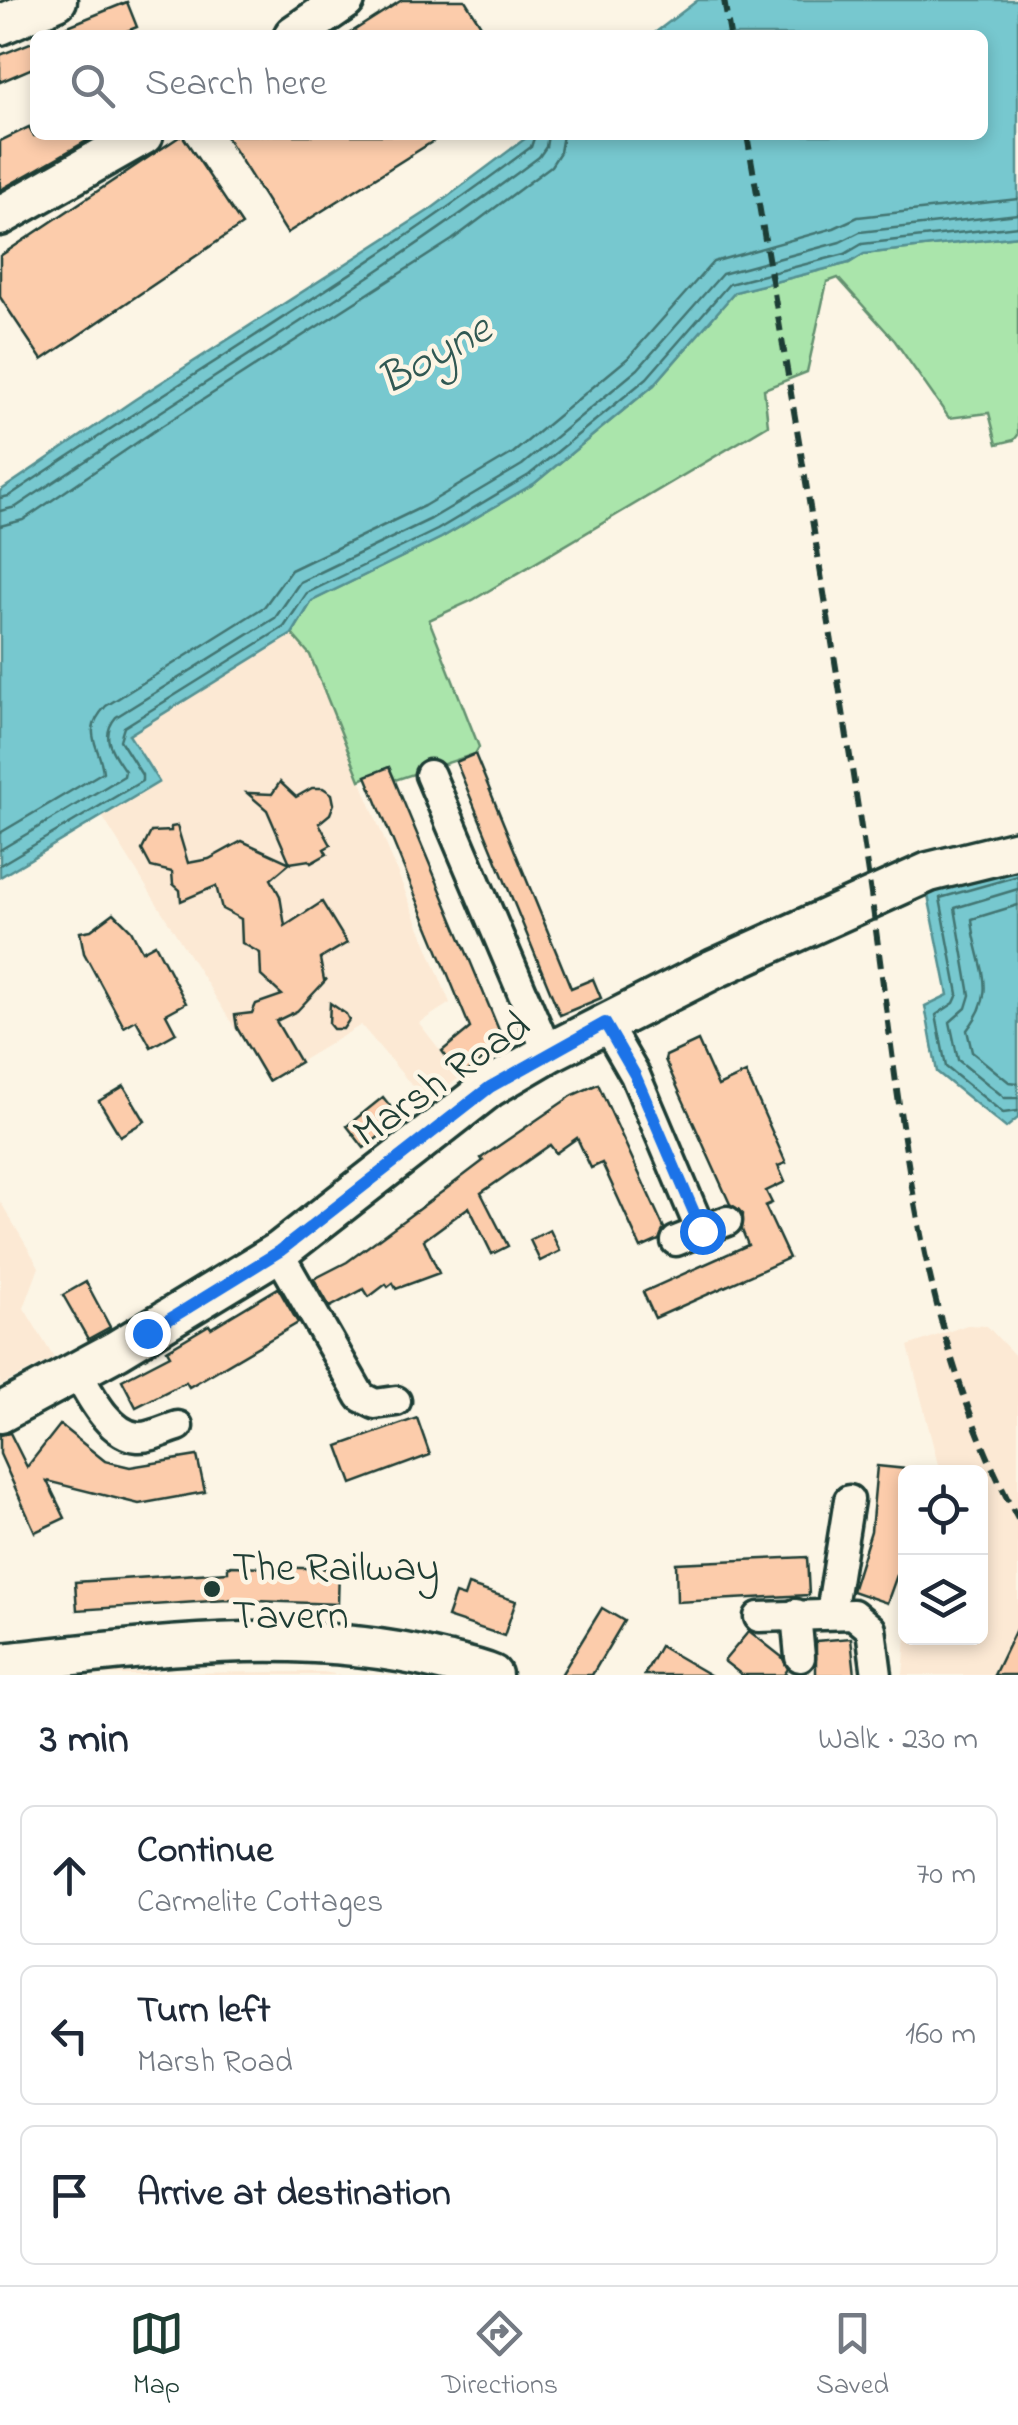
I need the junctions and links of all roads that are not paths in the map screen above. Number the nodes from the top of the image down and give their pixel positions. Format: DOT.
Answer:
graph roads {
  1 [pos="58,0"];
  2 [pos="345,0"];
  3 [pos="0,25"];
  4 [pos="301,30"];
  5 [pos="134,140"];
  6 [pos="0,216"];
  7 [pos="430,775"];
  8 [pos="1018,850"];
  9 [pos="605,1023"];
  10 [pos="548,1053"];
  11 [pos="701,1231"];
  12 [pos="278,1252"];
  13 [pos="76,1372"];
  14 [pos="396,1402"];
  15 [pos="0,1413"];
  16 [pos="178,1426"];
  17 [pos="849,1500"];
  18 [pos="832,1613"];
  19 [pos="796,1614"];
  20 [pos="760,1617"];
  21 [pos="800,1657"];
  22 [pos="0,1662"];
  23 [pos="492,1675"];
  24 [pos="877,1675"];
  1 -- 3 [label="main road"];
  2 -- 4 [label="main road"];
  5 -- 6 [label="main road"];
  7 -- 10 [label="street"];
  8 -- 9 [label="main road, Marsh Road"];
  9 -- 10 [label="main road, Marsh Road"];
  9 -- 11 [label="street"];
  10 -- 12 [label="main road, Marsh Road"];
  12 -- 13 [label="main road, Marsh Road"];
  12 -- 14 [label="street"];
  13 -- 15 [label="main road, Marsh Road"];
  13 -- 16 [label="street"];
  17 -- 18 [label="street"];
  18 -- 19 [label="street"];
  18 -- 24 [label="street"];
  19 -- 20 [label="street"];
  19 -- 21 [label="street"];
  22 -- 23 [label="main road"];
}
